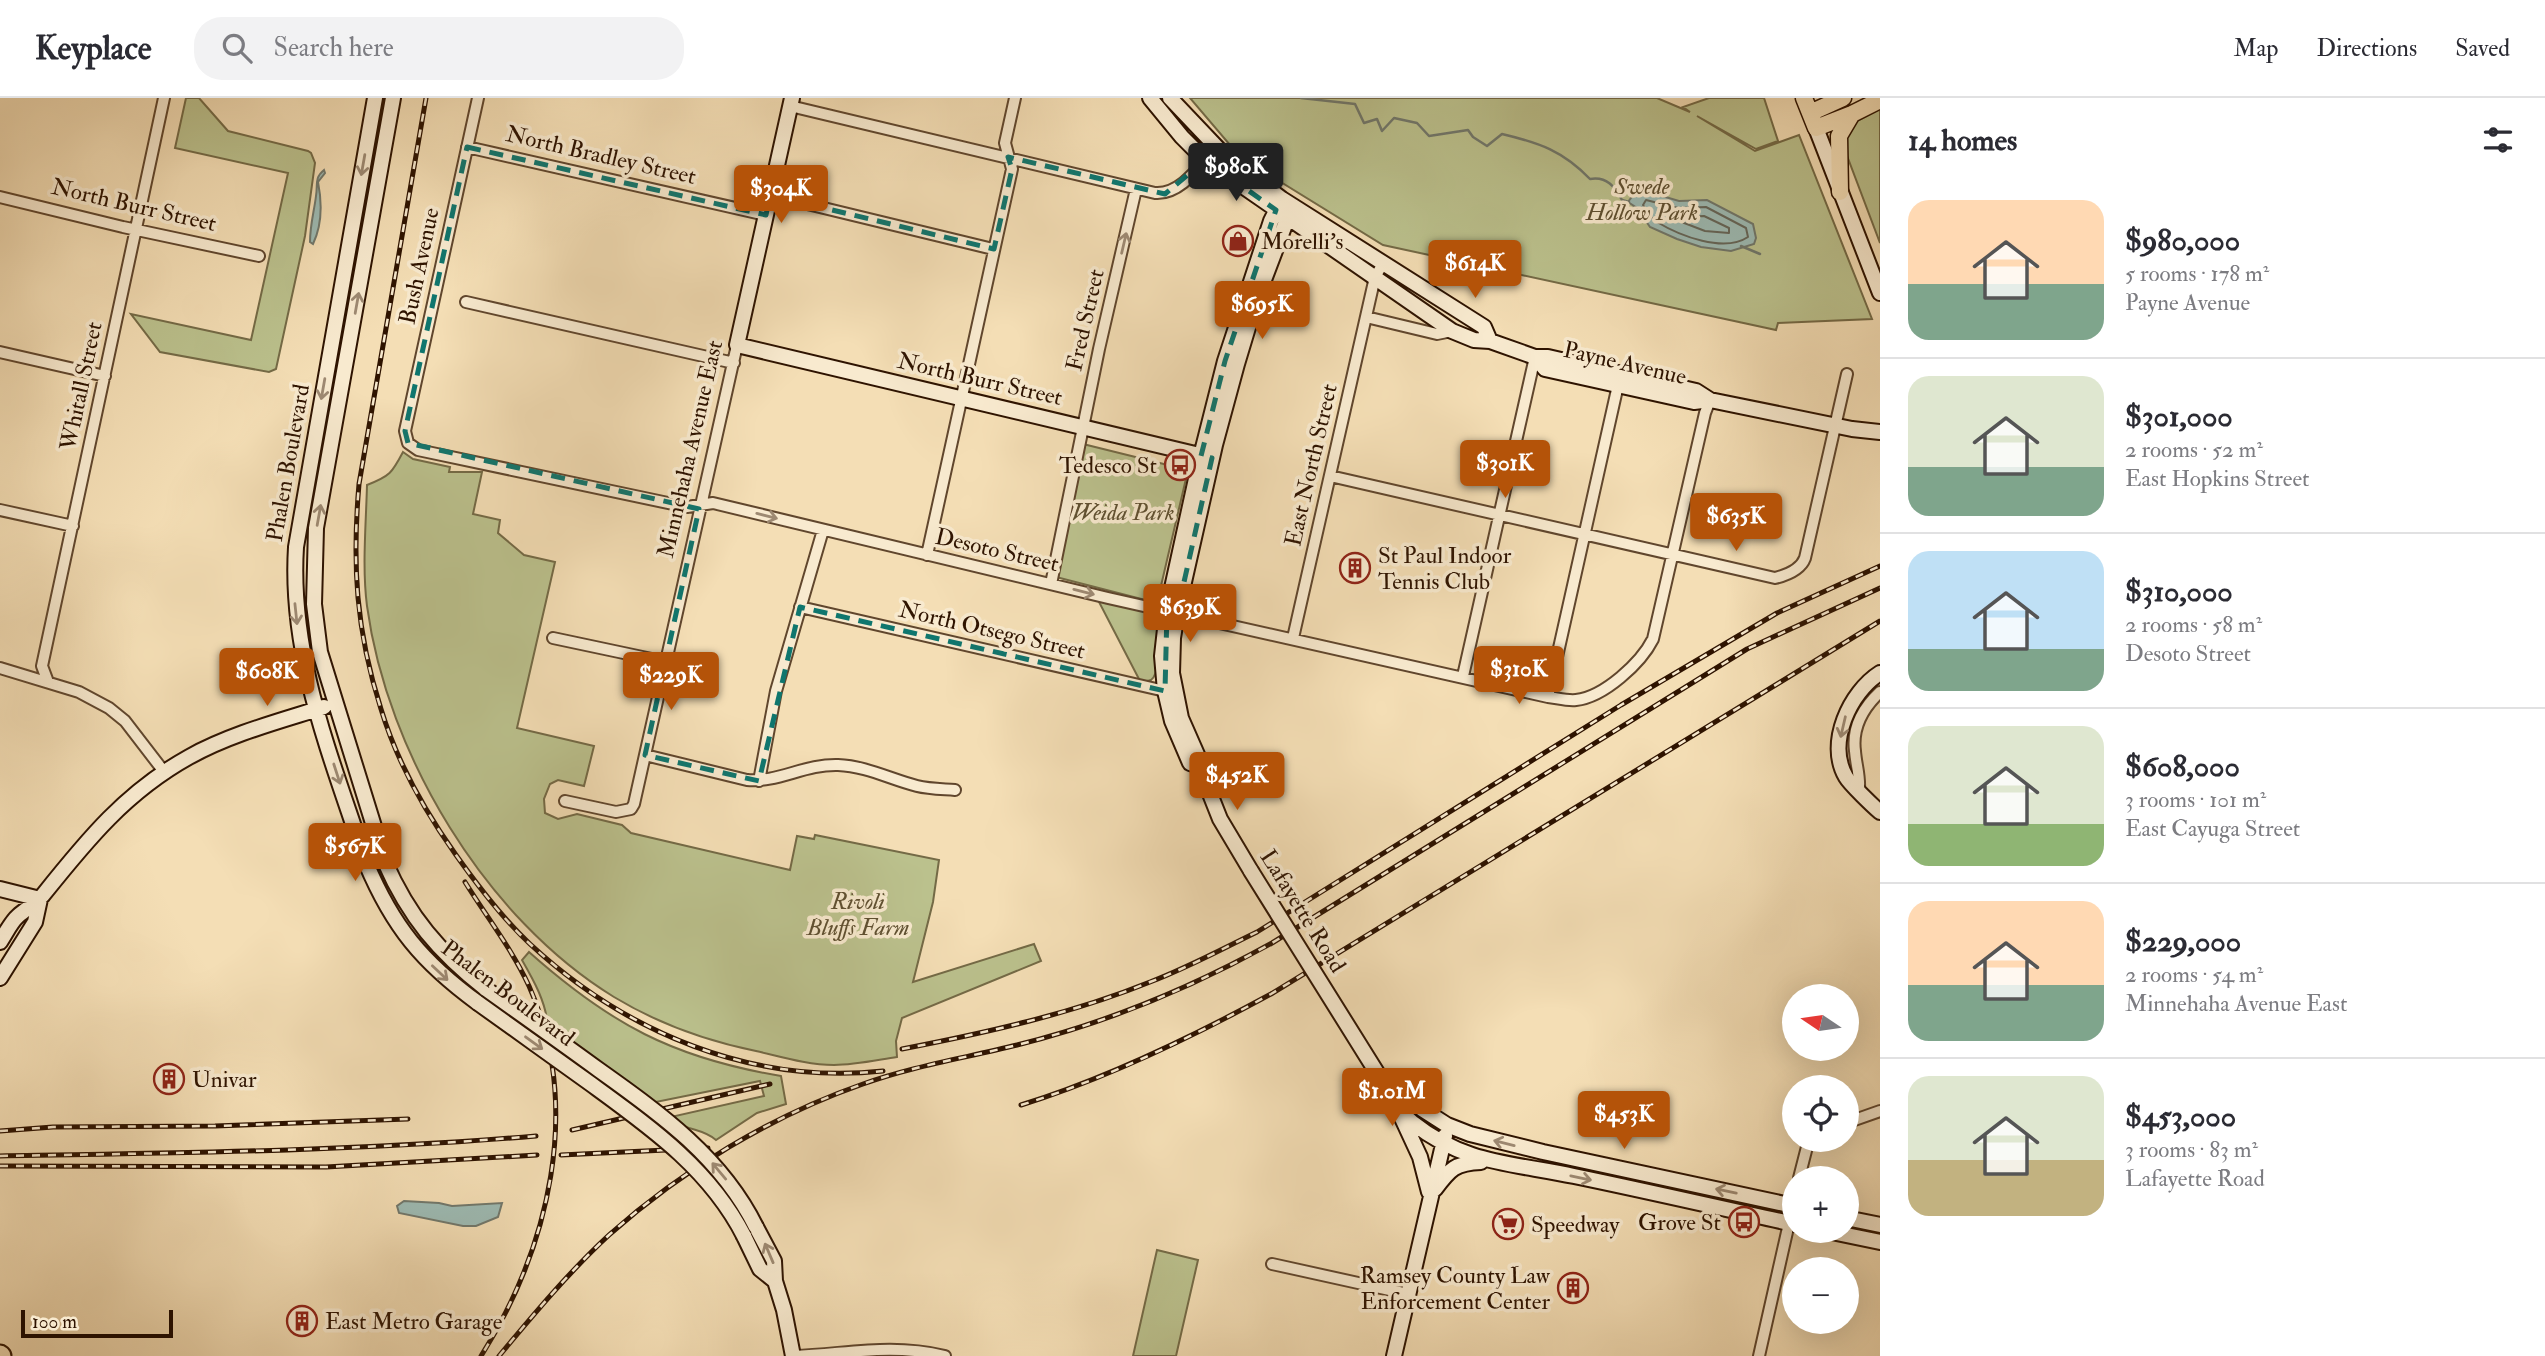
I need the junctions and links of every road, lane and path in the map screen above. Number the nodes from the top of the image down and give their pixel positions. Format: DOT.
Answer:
graph roads {
  1 [pos="164,98"];
  2 [pos="374,98"];
  3 [pos="393,98"];
  4 [pos="478,98"];
  5 [pos="1015,98"];
  6 [pos="1150,98"];
  7 [pos="1170,98"];
  8 [pos="1843,98"];
  9 [pos="1880,100"];
  10 [pos="791,102"];
  11 [pos="1810,113"];
  12 [pos="1852,114"];
  13 [pos="467,147"];
  14 [pos="1216,148"];
  15 [pos="1008,157"];
  16 [pos="1205,160"];
  17 [pos="1136,189"];
  18 [pos="1840,191"];
  19 [pos="770,195"];
  20 [pos="0,197"];
  21 [pos="1284,208"];
  22 [pos="766,215"];
  23 [pos="136,228"];
  24 [pos="993,249"];
  25 [pos="259,256"];
  26 [pos="1384,262"];
  27 [pos="1375,277"];
  28 [pos="1880,293"];
  29 [pos="466,302"];
  30 [pos="1366,317"];
  31 [pos="1452,331"];
  32 [pos="1490,341"];
  33 [pos="737,345"];
  34 [pos="0,352"];
  35 [pos="1535,357"];
  36 [pos="734,363"];
  37 [pos="1847,374"];
  38 [pos="105,376"];
  39 [pos="1618,385"];
  40 [pos="962,398"];
  41 [pos="1710,400"];
  42 [pos="1836,426"];
  43 [pos="1083,428"];
  44 [pos="1880,432"];
  45 [pos="408,443"];
  46 [pos="1206,457"];
  47 [pos="1330,476"];
  48 [pos="701,505"];
  49 [pos="0,510"];
  50 [pos="1500,515"];
  51 [pos="73,526"];
  52 [pos="822,530"];
  53 [pos="1585,535"];
  54 [pos="1673,554"];
  55 [pos="926,555"];
  56 [pos="1051,584"];
  57 [pos="800,607"];
  58 [pos="1172,612"];
  59 [pos="553,638"];
  60 [pos="1293,638"];
  61 [pos="666,662"];
  62 [pos="0,668"];
  63 [pos="1880,673"];
  64 [pos="1463,676"];
  65 [pos="48,682"];
  66 [pos="1170,690"];
  67 [pos="1880,692"];
  68 [pos="1548,697"];
  69 [pos="335,703"];
  70 [pos="317,709"];
  71 [pos="645,755"];
  72 [pos="165,773"];
  73 [pos="759,781"];
  74 [pos="1859,789"];
  75 [pos="955,790"];
  76 [pos="565,802"];
  77 [pos="1880,812"];
  78 [pos="0,889"];
  79 [pos="40,898"];
  80 [pos="0,942"];
  81 [pos="0,978"];
  82 [pos="1379,1076"];
  83 [pos="1880,1111"];
  84 [pos="1399,1112"];
  85 [pos="1859,1118"];
  86 [pos="1447,1125"];
  87 [pos="1443,1143"];
  88 [pos="1490,1162"];
  89 [pos="1430,1196"];
  90 [pos="1782,1202"];
  91 [pos="1859,1220"];
  92 [pos="1782,1221"];
  93 [pos="1880,1224"];
  94 [pos="1859,1238"];
  95 [pos="1880,1242"];
  96 [pos="1786,1243"];
  97 [pos="1272,1264"];
  98 [pos="775,1281"];
  99 [pos="1408,1294"];
  100 [pos="794,1356"];
  101 [pos="945,1356"];
  102 [pos="1394,1356"];
  103 [pos="1759,1356"];
  1 -- 23 [label="street, Whitall Street"];
  2 -- 70 [label="main road, Phalen Boulevard, one-way"];
  69 -- 3 [label="main road, Phalen Boulevard, one-way"];
  4 -- 13 [label="street, Bush Avenue"];
  5 -- 15 [label="street"];
  6 -- 16 [label="main road, Payne Avenue"];
  7 -- 14 [label="main road, Payne Avenue"];
  8 -- 11 [label="main road"];
  9 -- 12 [label="main road"];
  10 -- 15 [label="street"];
  10 -- 19 [label="main road, Minnehaha Avenue East"];
  11 -- 12 [label="main road"];
  11 -- 18 [label="main road"];
  12 -- 18 [label="main road"];
  13 -- 22 [label="street, North Bradley Street"];
  13 -- 45 [label="street, Bush Avenue"];
  14 -- 16 [label="street"];
  14 -- 21 [label="main road, Payne Avenue"];
  15 -- 17 [label="street"];
  15 -- 24 [label="street"];
  16 -- 17 [label="street"];
  16 -- 21 [label="main road, Payne Avenue"];
  43 -- 17 [label="street, Fred Street, one-way"];
  18 -- 28 [label="main road"];
  19 -- 22 [label="main road, Minnehaha Avenue East"];
  19 -- 24 [label="street"];
  20 -- 23 [label="street, North Burr Street"];
  21 -- 26 [label="main road, Payne Avenue"];
  21 -- 27 [label="main road, Payne Avenue"];
  21 -- 46 [label="main road, Lafayette Road"];
  22 -- 33 [label="main road, Minnehaha Avenue East"];
  23 -- 25 [label="street, North Burr Street"];
  23 -- 38 [label="street, Whitall Street"];
  24 -- 40 [label="street"];
  26 -- 27 [label="street, East North Street"];
  26 -- 32 [label="main road, Payne Avenue"];
  27 -- 30 [label="street, East North Street"];
  27 -- 31 [label="main road, Payne Avenue"];
  29 -- 36 [label="street"];
  30 -- 31 [label="street, Payne Avenue"];
  30 -- 47 [label="street, East North Street"];
  31 -- 32 [label="main road, Payne Avenue"];
  32 -- 35 [label="main road, Payne Avenue"];
  33 -- 36 [label="street, Minnehaha Avenue East"];
  33 -- 40 [label="main road, North Burr Street"];
  34 -- 38 [label="street"];
  35 -- 39 [label="main road, Payne Avenue"];
  35 -- 41 [label="main road, Payne Avenue"];
  35 -- 50 [label="street"];
  36 -- 48 [label="street, Minnehaha Avenue East"];
  37 -- 42 [label="street"];
  38 -- 51 [label="street, Whitall Street"];
  39 -- 41 [label="main road, Payne Avenue"];
  39 -- 53 [label="street"];
  40 -- 43 [label="main road, North Burr Street"];
  40 -- 55 [label="street"];
  41 -- 42 [label="main road, Payne Avenue"];
  41 -- 54 [label="street"];
  42 -- 44 [label="main road, Payne Avenue"];
  42 -- 54 [label="street"];
  43 -- 46 [label="main road, North Burr Street"];
  43 -- 56 [label="street, Fred Street"];
  45 -- 48 [label="street, Desoto Street"];
  46 -- 58 [label="main road, Lafayette Road"];
  47 -- 50 [label="street"];
  47 -- 60 [label="street, East North Street"];
  48 -- 52 [label="street, Desoto Street, one-way"];
  48 -- 61 [label="street, Minnehaha Avenue East"];
  49 -- 51 [label="street"];
  50 -- 53 [label="street"];
  50 -- 64 [label="street"];
  51 -- 65 [label="street, Whitall Street"];
  52 -- 55 [label="street, Desoto Street"];
  52 -- 57 [label="street"];
  53 -- 54 [label="street"];
  53 -- 68 [label="street"];
  54 -- 68 [label="street, Desoto Street"];
  55 -- 56 [label="street, Desoto Street"];
  56 -- 58 [label="street, Desoto Street, one-way"];
  57 -- 66 [label="street, North Otsego Street"];
  57 -- 73 [label="street"];
  58 -- 60 [label="street, Desoto Street"];
  58 -- 66 [label="main road, Lafayette Road"];
  59 -- 61 [label="street"];
  60 -- 64 [label="street, Desoto Street"];
  61 -- 71 [label="street, Minnehaha Avenue East"];
  62 -- 65 [label="street"];
  63 -- 74 [label="main road, one-way"];
  64 -- 68 [label="street, Desoto Street"];
  65 -- 72 [label="street"];
  66 -- 82 [label="main road, Lafayette Road, bridge"];
  67 -- 74 [label="street"];
  69 -- 70 [label="main road"];
  98 -- 69 [label="main road, Phalen Boulevard, one-way, bridge"];
  70 -- 72 [label="main road"];
  70 -- 98 [label="main road, Phalen Boulevard, one-way, bridge"];
  71 -- 73 [label="street"];
  71 -- 76 [label="street, Minnehaha Avenue East"];
  72 -- 79 [label="main road"];
  73 -- 75 [label="street"];
  74 -- 77 [label="main road"];
  78 -- 79 [label="main road"];
  79 -- 80 [label="main road"];
  79 -- 81 [label="main road"];
  82 -- 84 [label="main road, Lafayette Road"];
  82 -- 86 [label="main road, Lafayette Road"];
  83 -- 85 [label="street"];
  84 -- 87 [label="main road, Lafayette Road"];
  84 -- 89 [label="main road"];
  86 -- 87 [label="main road"];
  90 -- 86 [label="main road, Lafayette Road, one-way"];
  87 -- 88 [label="main road, Lafayette Road"];
  87 -- 89 [label="main road"];
  88 -- 89 [label="main road"];
  88 -- 92 [label="main road, Lafayette Road, one-way"];
  89 -- 99 [label="main road"];
  91 -- 93 [label="main road"];
  94 -- 95 [label="main road"];
  96 -- 103 [label="street"];
  97 -- 99 [label="street"];
  98 -- 100 [label="main road, Phalen Boulevard"];
  99 -- 102 [label="main road"];
  100 -- 101 [label="street"];
}
